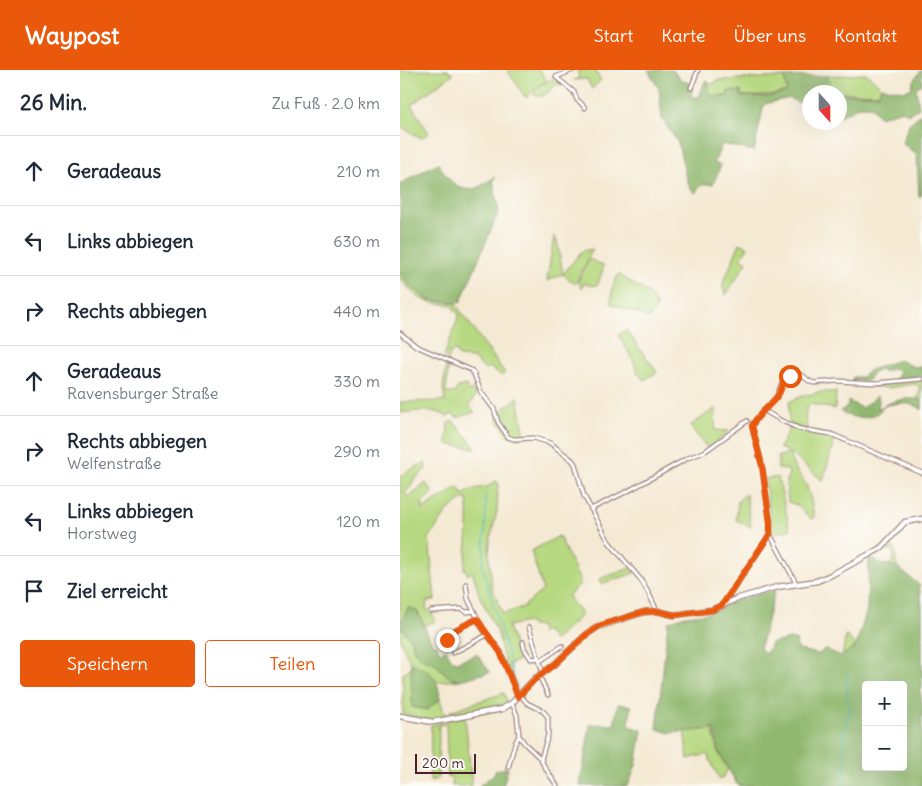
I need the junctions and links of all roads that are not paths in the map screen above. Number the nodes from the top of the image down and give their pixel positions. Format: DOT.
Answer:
graph roads {
  1 [pos="573,70"];
  2 [pos="698,70"];
  3 [pos="691,88"];
  4 [pos="585,108"];
  5 [pos="400,333"];
  6 [pos="922,379"];
  7 [pos="765,411"];
  8 [pos="747,421"];
  9 [pos="922,473"];
  10 [pos="591,509"];
  11 [pos="922,518"];
  12 [pos="770,534"];
  13 [pos="796,583"];
  14 [pos="466,584"];
  15 [pos="722,605"];
  16 [pos="431,611"];
  17 [pos="474,611"];
  18 [pos="657,611"];
  19 [pos="477,619"];
  20 [pos="529,627"];
  21 [pos="487,635"];
  22 [pos="524,642"];
  23 [pos="445,645"];
  24 [pos="562,646"];
  25 [pos="453,653"];
  26 [pos="539,660"];
  27 [pos="541,674"];
  28 [pos="548,695"];
  29 [pos="519,696"];
  30 [pos="512,703"];
  31 [pos="400,716"];
  32 [pos="519,736"];
  33 [pos="541,759"];
  34 [pos="508,768"];
  35 [pos="557,786"];
  1 -- 4 [label="street"];
  2 -- 3 [label="street"];
  5 -- 10 [label="street"];
  6 -- 7 [label="street"];
  7 -- 9 [label="street"];
  7 -- 12 [label="street"];
  8 -- 10 [label="street"];
  10 -- 18 [label="street"];
  11 -- 13 [label="main road"];
  12 -- 13 [label="street"];
  12 -- 15 [label="street"];
  13 -- 15 [label="main road"];
  14 -- 17 [label="street"];
  15 -- 18 [label="main road"];
  16 -- 17 [label="street"];
  17 -- 19 [label="street"];
  18 -- 27 [label="main road"];
  19 -- 21 [label="street"];
  19 -- 23 [label="street"];
  20 -- 26 [label="street"];
  21 -- 25 [label="street"];
  21 -- 29 [label="street"];
  22 -- 26 [label="street"];
  24 -- 26 [label="street"];
  26 -- 27 [label="street"];
  27 -- 28 [label="street"];
  27 -- 29 [label="main road"];
  29 -- 30 [label="main road"];
  29 -- 33 [label="street"];
  30 -- 31 [label="main road"];
  30 -- 32 [label="street"];
  32 -- 33 [label="street"];
  32 -- 34 [label="street"];
  33 -- 35 [label="street"];
}
